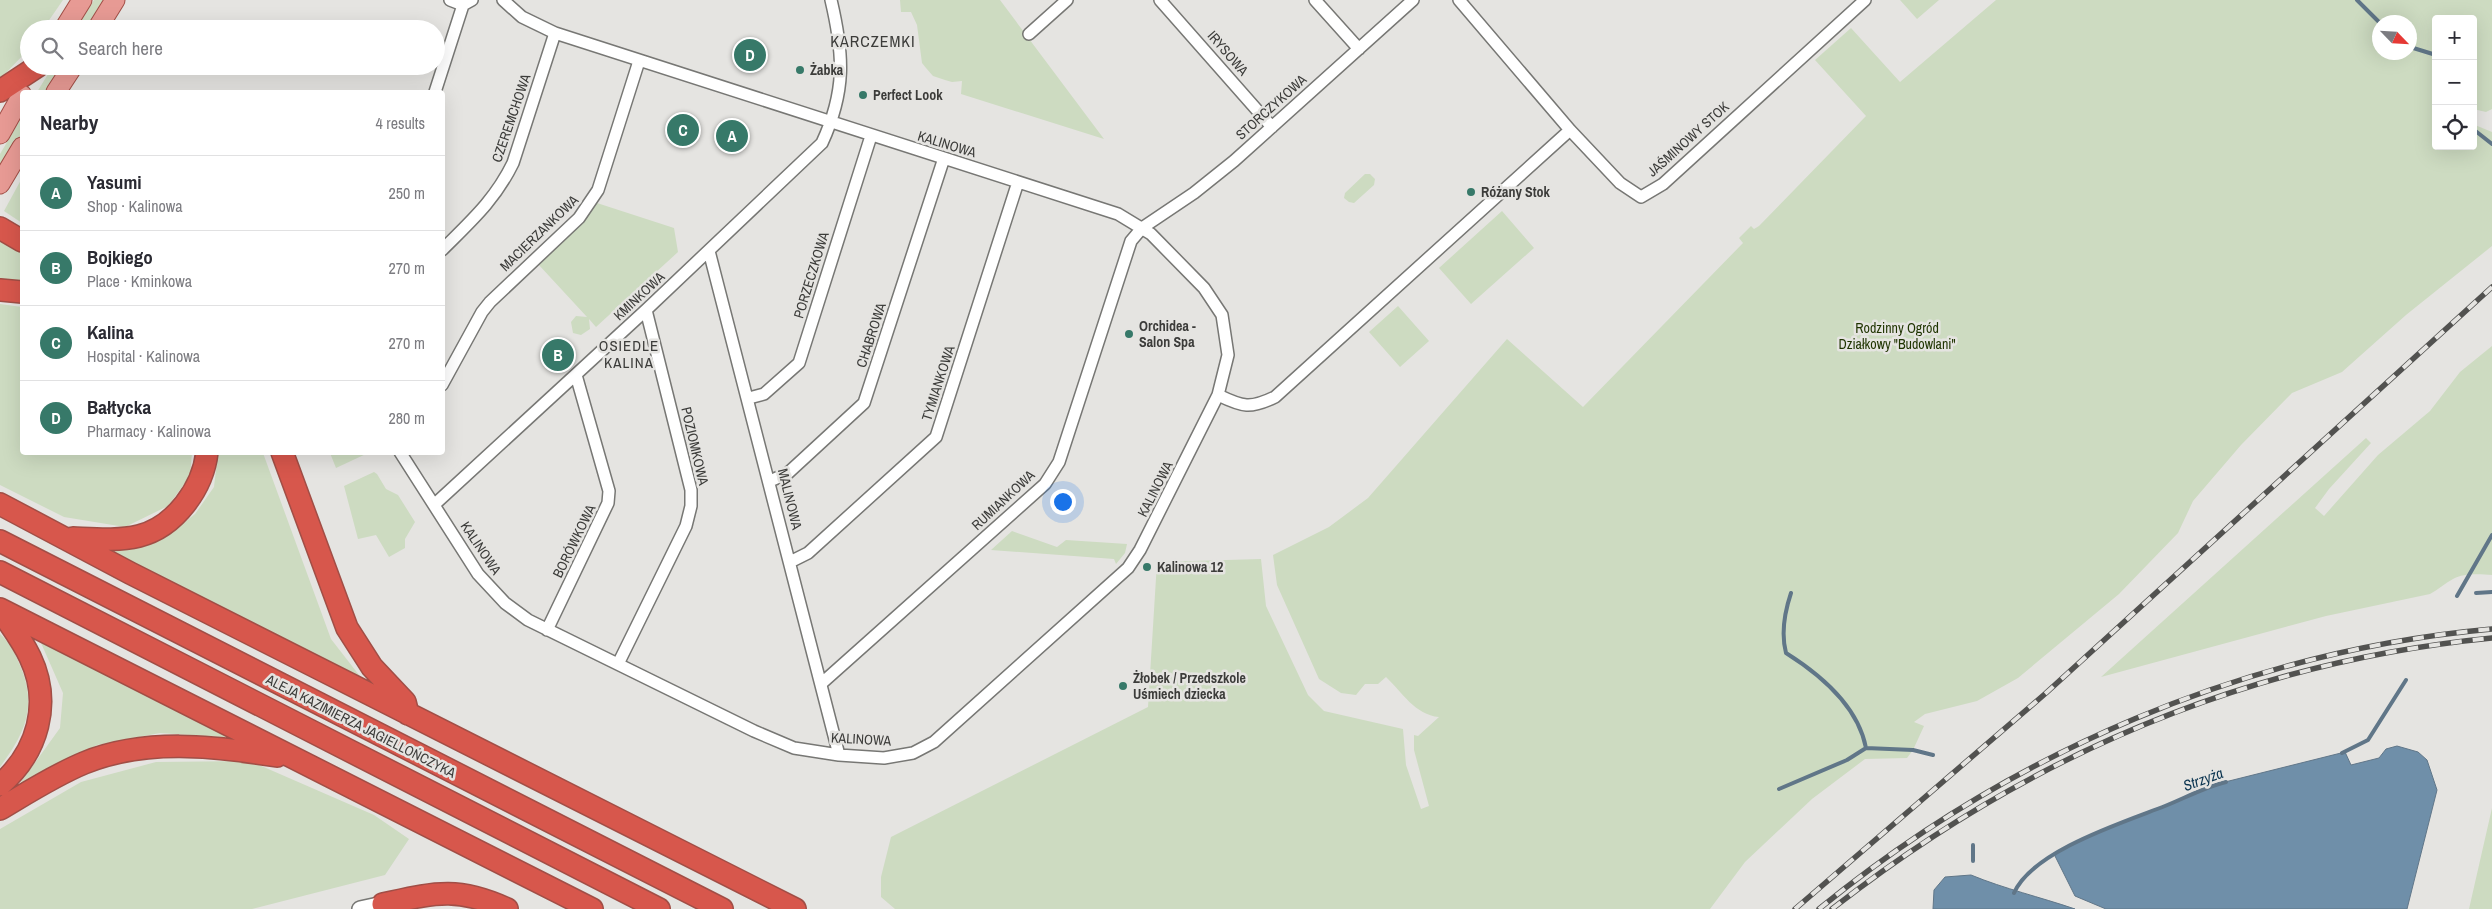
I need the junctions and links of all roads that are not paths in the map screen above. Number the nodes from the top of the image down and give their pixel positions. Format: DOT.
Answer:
graph roads {
  1 [pos="82,0"];
  2 [pos="115,0"];
  3 [pos="450,0"];
  4 [pos="503,0"];
  5 [pos="831,0"];
  6 [pos="1067,0"];
  7 [pos="1160,0"];
  8 [pos="1315,0"];
  9 [pos="1413,0"];
  10 [pos="1459,0"];
  11 [pos="1864,0"];
  12 [pos="468,2"];
  13 [pos="70,20"];
  14 [pos="103,20"];
  15 [pos="555,33"];
  16 [pos="1029,34"];
  17 [pos="1359,49"];
  18 [pos="639,61"];
  19 [pos="445,65"];
  20 [pos="25,75"];
  21 [pos="34,75"];
  22 [pos="67,75"];
  23 [pos="441,75"];
  24 [pos="25,90"];
  25 [pos="57,90"];
  26 [pos="436,90"];
  27 [pos="0,91"];
  28 [pos="20,99"];
  29 [pos="832,123"];
  30 [pos="1272,127"];
  31 [pos="1570,130"];
  32 [pos="0,134"];
  33 [pos="871,136"];
  34 [pos="20,150"];
  35 [pos="944,158"];
  36 [pos="1018,182"];
  37 [pos="0,184"];
  38 [pos="0,228"];
  39 [pos="1142,228"];
  40 [pos="20,240"];
  41 [pos="445,247"];
  42 [pos="709,250"];
  43 [pos="0,290"];
  44 [pos="20,292"];
  45 [pos="646,310"];
  46 [pos="576,375"];
  47 [pos="445,380"];
  48 [pos="1218,395"];
  49 [pos="749,398"];
  50 [pos="206,455"];
  51 [pos="283,455"];
  52 [pos="402,455"];
  53 [pos="770,481"];
  54 [pos="0,504"];
  55 [pos="435,504"];
  56 [pos="67,538"];
  57 [pos="0,541"];
  58 [pos="790,562"];
  59 [pos="0,572"];
  60 [pos="0,610"];
  61 [pos="547,630"];
  62 [pos="618,664"];
  63 [pos="822,683"];
  64 [pos="408,714"];
  65 [pos="839,755"];
  66 [pos="297,759"];
  67 [pos="0,785"];
  68 [pos="0,809"];
  69 [pos="383,904"];
  70 [pos="360,909"];
  71 [pos="507,909"];
  72 [pos="592,909"];
  73 [pos="659,909"];
  74 [pos="722,909"];
  75 [pos="795,909"];
  1 -- 13 [label="main road"];
  2 -- 14 [label="main road"];
  3 -- 12 [label="street"];
  4 -- 15 [label="street, KALINOWA"];
  5 -- 29 [label="street, KMINKOWA"];
  6 -- 16 [label="street"];
  7 -- 30 [label="street, IRYSOWA"];
  8 -- 17 [label="street"];
  9 -- 17 [label="street, STORCZYKOWA"];
  10 -- 31 [label="street, JAŚMINOWY STOK"];
  11 -- 31 [label="street, JAŚMINOWY STOK"];
  12 -- 19 [label="street"];
  15 -- 18 [label="street, KALINOWA"];
  15 -- 41 [label="street, CZEREMCHOWA"];
  17 -- 30 [label="street, STORCZYKOWA"];
  18 -- 29 [label="street, KALINOWA"];
  18 -- 47 [label="street, MACIERZANKOWA"];
  20 -- 27 [label="highway"];
  21 -- 24 [label="main road"];
  22 -- 25 [label="main road"];
  23 -- 26 [label="street"];
  28 -- 32 [label="main road"];
  29 -- 33 [label="street, KALINOWA"];
  29 -- 42 [label="street, KMINKOWA"];
  30 -- 39 [label="street, STORCZYKOWA"];
  31 -- 48 [label="street"];
  33 -- 35 [label="street, KALINOWA"];
  33 -- 49 [label="street, PORZECZKOWA"];
  34 -- 37 [label="main road"];
  35 -- 36 [label="street, KALINOWA"];
  35 -- 53 [label="street, CHABROWA"];
  36 -- 39 [label="street, KALINOWA"];
  36 -- 58 [label="street, TYMIANKOWA"];
  38 -- 40 [label="highway"];
  39 -- 48 [label="street, KALINOWA"];
  39 -- 63 [label="street, RUMIANKOWA"];
  42 -- 45 [label="street, KMINKOWA"];
  42 -- 49 [label="street, MALINOWA"];
  43 -- 44 [label="highway"];
  45 -- 46 [label="street, KMINKOWA"];
  45 -- 62 [label="street, POZIOMKOWA"];
  46 -- 55 [label="street, KMINKOWA"];
  46 -- 61 [label="street, BORÓWKOWA"];
  48 -- 65 [label="street, KALINOWA"];
  49 -- 53 [label="street, MALINOWA"];
  50 -- 56 [label="highway"];
  51 -- 64 [label="highway"];
  52 -- 55 [label="street, KALINOWA"];
  53 -- 58 [label="street, MALINOWA"];
  54 -- 56 [label="highway"];
  55 -- 61 [label="street, KALINOWA"];
  56 -- 64 [label="highway"];
  57 -- 74 [label="highway, ALEJA KAZIMIERZA JAGIELLOŃCZYKA"];
  58 -- 63 [label="street, MALINOWA"];
  59 -- 73 [label="highway, ALEJA KAZIMIERZA JAGIELLOŃCZYKA"];
  60 -- 66 [label="highway"];
  60 -- 67 [label="highway"];
  61 -- 62 [label="street, KALINOWA"];
  62 -- 65 [label="street, KALINOWA"];
  63 -- 65 [label="street, MALINOWA"];
  64 -- 75 [label="highway"];
  66 -- 68 [label="highway"];
  66 -- 72 [label="highway"];
  69 -- 70 [label="street"];
  69 -- 71 [label="highway"];
}
